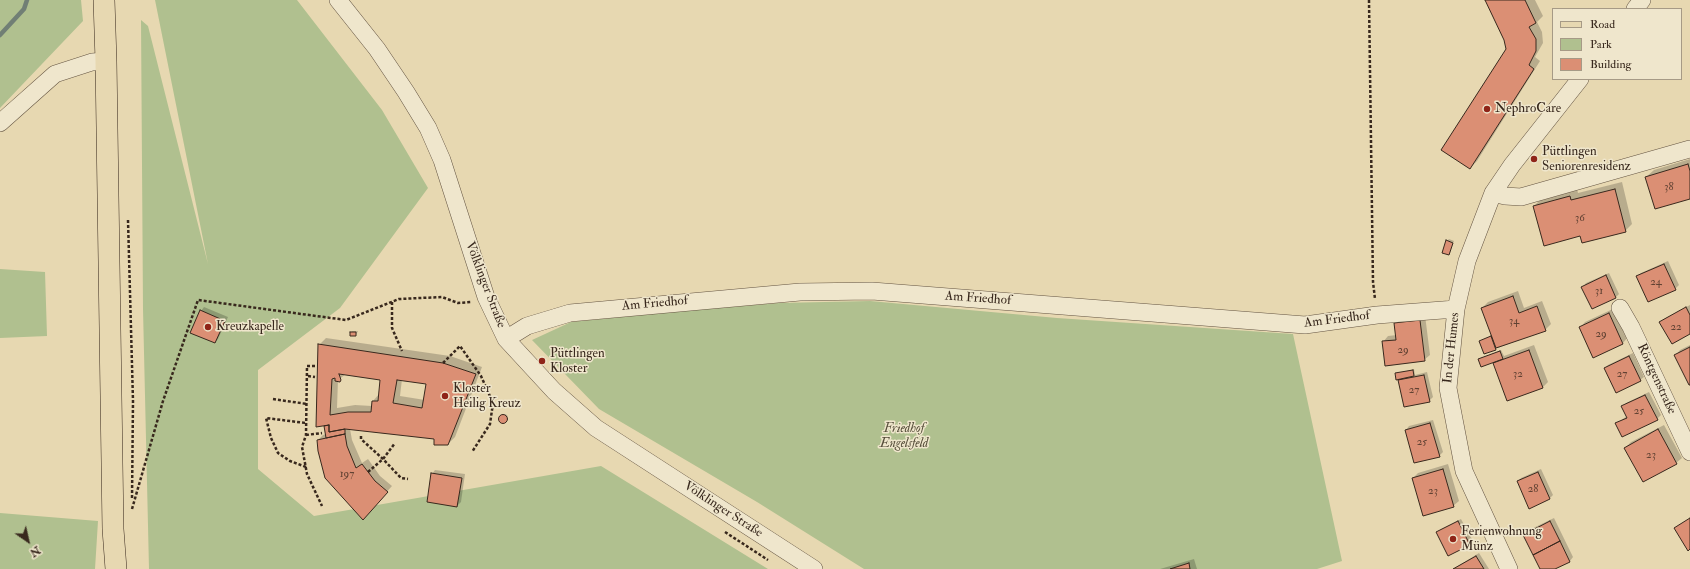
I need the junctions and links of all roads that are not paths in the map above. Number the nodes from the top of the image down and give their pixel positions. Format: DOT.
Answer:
graph roads {
  1 [pos="104,0"];
  2 [pos="338,0"];
  3 [pos="1642,0"];
  4 [pos="1636,8"];
  5 [pos="106,61"];
  6 [pos="1579,80"];
  7 [pos="0,123"];
  8 [pos="1690,149"];
  9 [pos="1492,193"];
  10 [pos="1620,308"];
  11 [pos="1456,309"];
  12 [pos="506,339"];
  13 [pos="1690,452"];
  14 [pos="116,569"];
  15 [pos="814,569"];
  16 [pos="1509,569"];
  1 -- 5 [label="main road"];
  2 -- 12 [label="street, Völklinger Straße"];
  3 -- 4 [label="street"];
  5 -- 7 [label="street"];
  5 -- 14 [label="main road"];
  6 -- 9 [label="street, In der Humes"];
  8 -- 9 [label="street"];
  9 -- 11 [label="street, In der Humes"];
  10 -- 13 [label="street, Röntgenstraße"];
  11 -- 12 [label="street, Am Friedhof"];
  11 -- 16 [label="street, In der Humes"];
  12 -- 15 [label="street, Völklinger Straße"];
}
